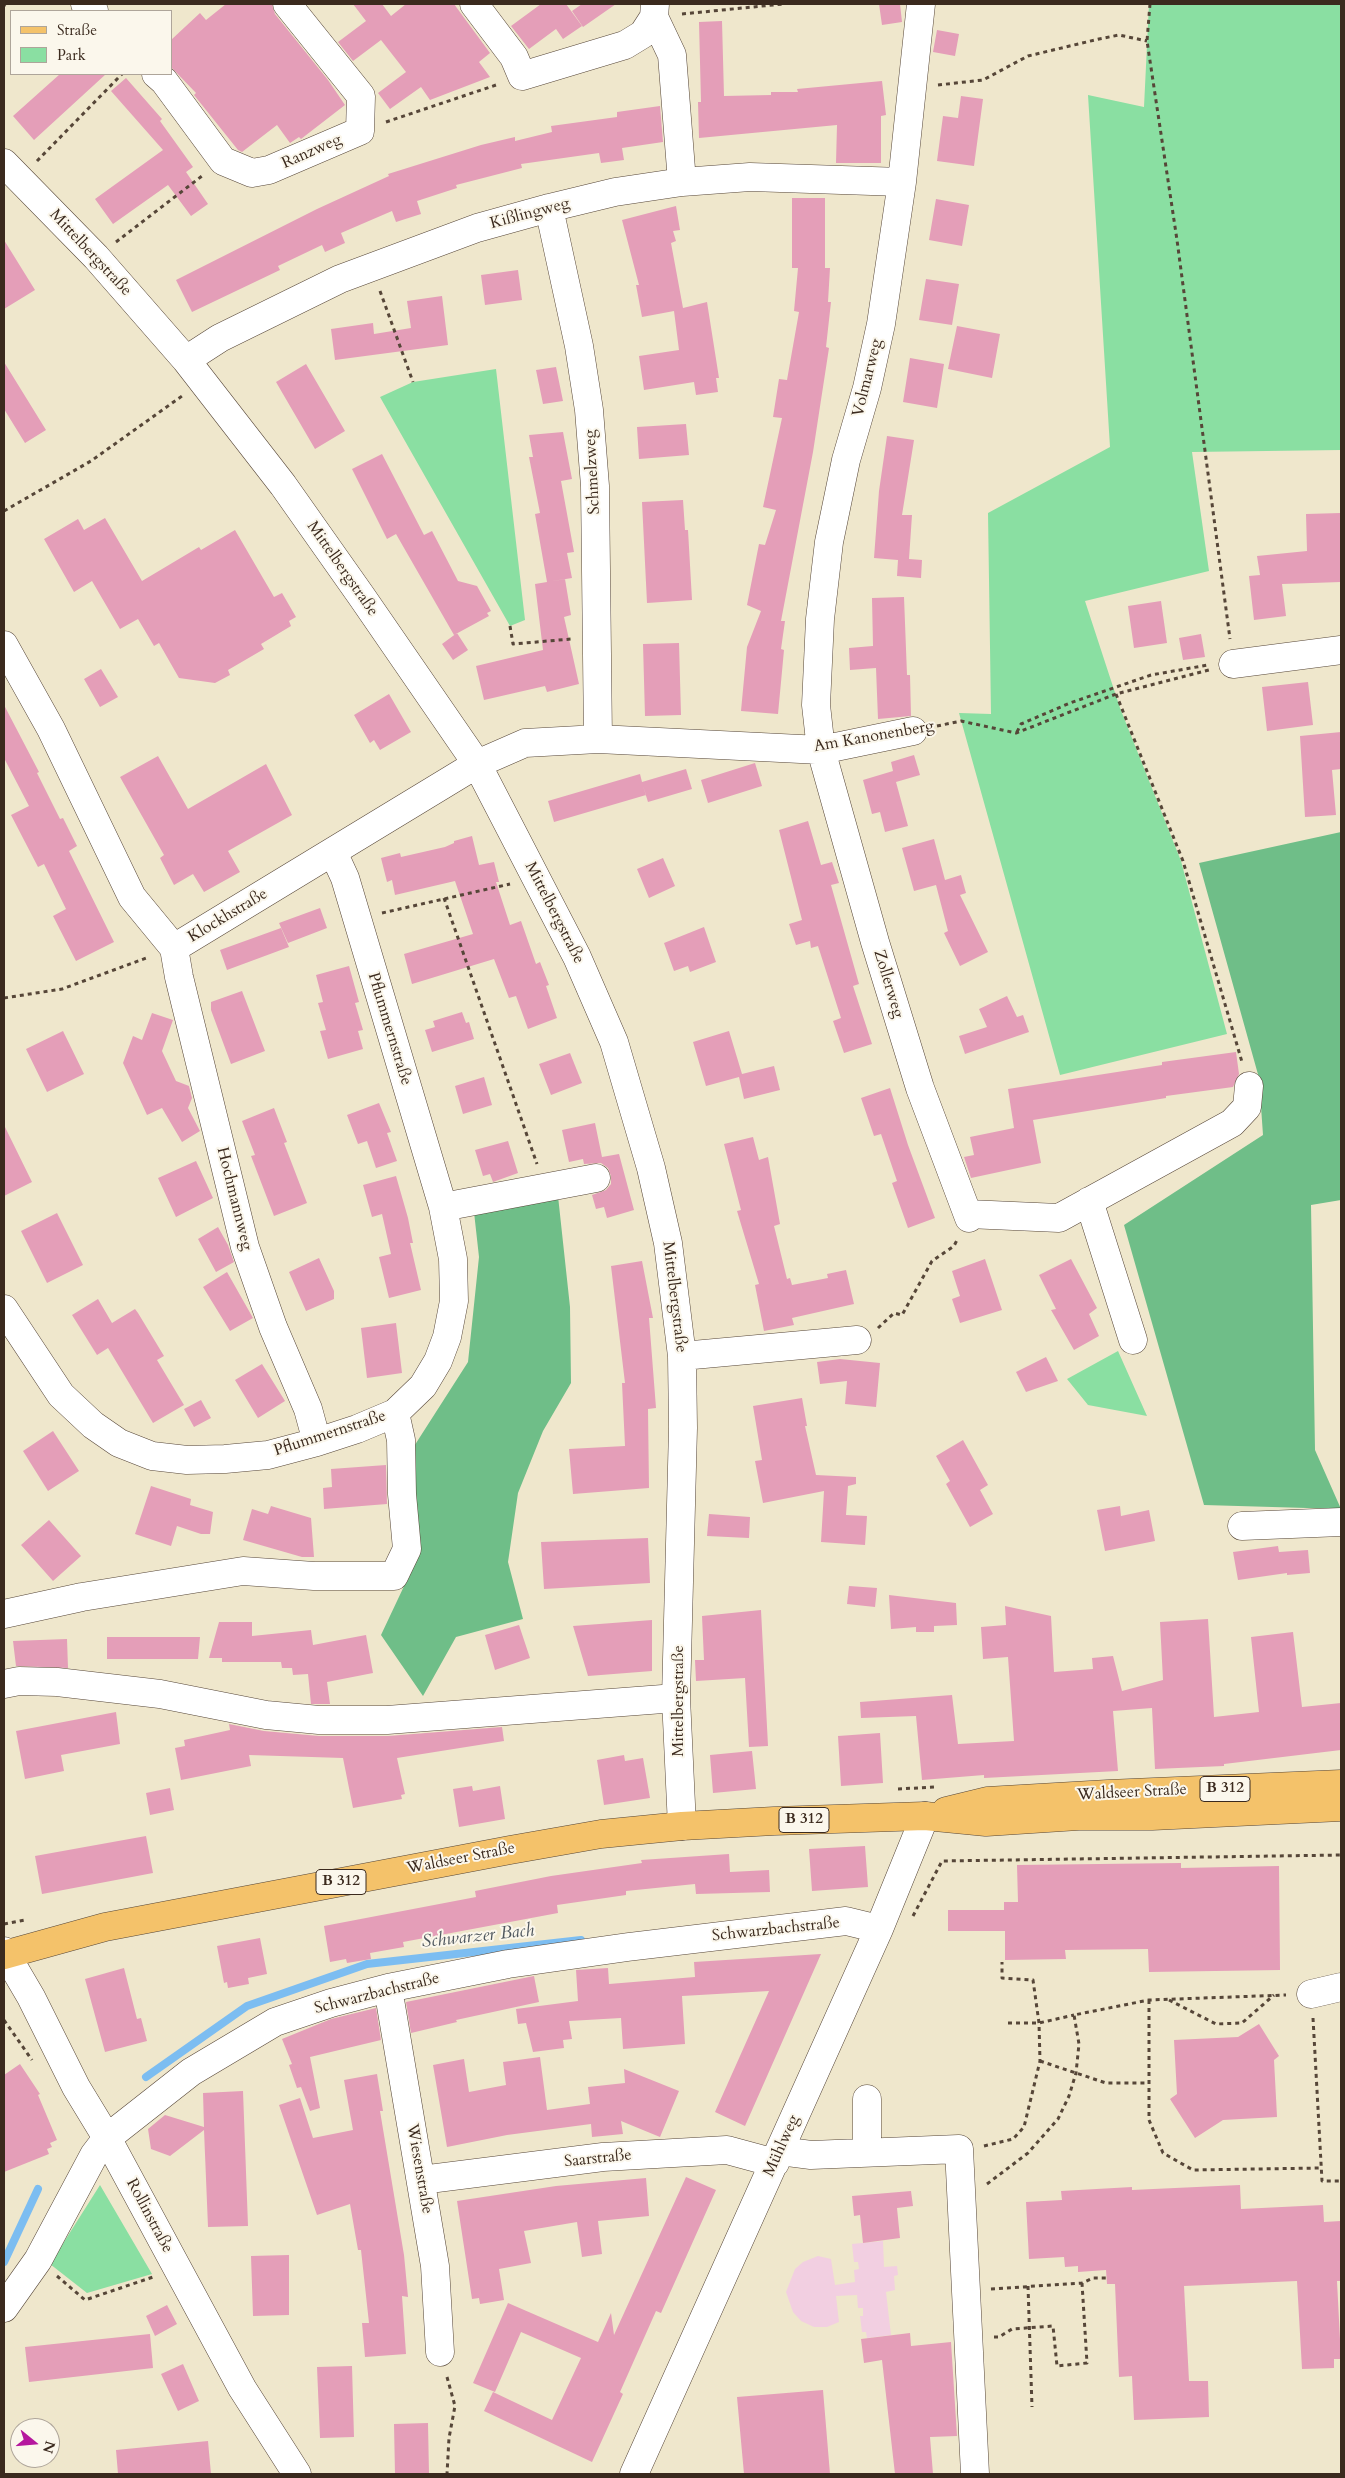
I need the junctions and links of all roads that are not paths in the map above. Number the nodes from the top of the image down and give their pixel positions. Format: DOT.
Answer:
graph roads {
  1 [pos="287,4"];
  2 [pos="474,4"];
  3 [pos="921,4"];
  4 [pos="654,10"];
  5 [pos="157,75"];
  6 [pos="12,171"];
  7 [pos="682,182"];
  8 [pos="902,182"];
  9 [pos="549,208"];
  10 [pos="186,360"];
  11 [pos="4,645"];
  12 [pos="1341,650"];
  13 [pos="1233,664"];
  14 [pos="913,731"];
  15 [pos="598,739"];
  16 [pos="821,750"];
  17 [pos="476,764"];
  18 [pos="334,852"];
  19 [pos="174,948"];
  20 [pos="1248,1086"];
  21 [pos="596,1178"];
  22 [pos="1089,1201"];
  23 [pos="443,1208"];
  24 [pos="4,1309"];
  25 [pos="852,1340"];
  26 [pos="1133,1340"];
  27 [pos="682,1356"];
  28 [pos="394,1413"];
  29 [pos="317,1442"];
  30 [pos="1341,1522"];
  31 [pos="1242,1526"];
  32 [pos="4,1614"];
  33 [pos="4,1684"];
  34 [pos="676,1698"];
  35 [pos="1341,1784"];
  36 [pos="1341,1806"];
  37 [pos="925,1816"];
  38 [pos="682,1826"];
  39 [pos="879,1929"];
  40 [pos="5,1953"];
  41 [pos="1341,1987"];
  42 [pos="388,1988"];
  43 [pos="1311,1994"];
  44 [pos="867,2099"];
  45 [pos="107,2138"];
  46 [pos="866,2151"];
  47 [pos="777,2157"];
  48 [pos="421,2180"];
  49 [pos="4,2308"];
  50 [pos="440,2352"];
  51 [pos="297,2474"];
  52 [pos="634,2474"];
  53 [pos="975,2474"];
  1 -- 5 [label="street, Ranzweg"];
  2 -- 4 [label="street"];
  3 -- 8 [label="street, Volmarweg"];
  4 -- 7 [label="street"];
  6 -- 10 [label="street, Mittelbergstraße"];
  7 -- 8 [label="street, Kißlingweg"];
  7 -- 9 [label="street, Kißlingweg"];
  8 -- 16 [label="street, Volmarweg"];
  9 -- 10 [label="street, Kißlingweg"];
  9 -- 15 [label="street, Schmelzweg"];
  10 -- 17 [label="street, Mittelbergstraße"];
  11 -- 19 [label="street, Klockhstraße"];
  12 -- 13 [label="street"];
  14 -- 16 [label="street, Am Kanonenberg"];
  15 -- 16 [label="street, Am Kanonenberg"];
  15 -- 17 [label="street, Am Kanonenberg"];
  16 -- 22 [label="street, Zollerweg"];
  17 -- 18 [label="street, Klockhstraße"];
  17 -- 27 [label="street, Mittelbergstraße"];
  18 -- 19 [label="street, Klockhstraße"];
  18 -- 23 [label="street, Pflummernstraße"];
  19 -- 29 [label="street, Hochmannweg"];
  20 -- 22 [label="street, Zollerweg"];
  21 -- 23 [label="street"];
  22 -- 26 [label="street"];
  23 -- 28 [label="street, Pflummernstraße"];
  24 -- 29 [label="street, Pflummernstraße"];
  25 -- 27 [label="street"];
  27 -- 34 [label="street, Mittelbergstraße"];
  28 -- 29 [label="street, Pflummernstraße"];
  28 -- 32 [label="street"];
  30 -- 31 [label="street"];
  33 -- 34 [label="street"];
  34 -- 38 [label="street, Mittelbergstraße"];
  35 -- 37 [label="main road, Waldseer Straße / B 312"];
  36 -- 37 [label="main road, Waldseer Straße / B 312"];
  37 -- 38 [label="main road, Waldseer Straße / B 312"];
  37 -- 39 [label="street, Mühlweg"];
  38 -- 40 [label="main road, Waldseer Straße / B 312"];
  39 -- 42 [label="street, Schwarzbachstraße"];
  39 -- 47 [label="street, Mühlweg"];
  40 -- 45 [label="street, Rollinstraße"];
  41 -- 43 [label="street"];
  42 -- 45 [label="street, Schwarzbachstraße"];
  42 -- 48 [label="street, Wiesenstraße"];
  44 -- 46 [label="street"];
  45 -- 49 [label="street, Schwarzbachstraße"];
  45 -- 51 [label="street, Rollinstraße"];
  46 -- 47 [label="street, Saarstraße"];
  46 -- 53 [label="street, Saarstraße"];
  47 -- 48 [label="street, Saarstraße"];
  47 -- 52 [label="street, Mühlweg"];
  48 -- 50 [label="street, Wiesenstraße"];
}
